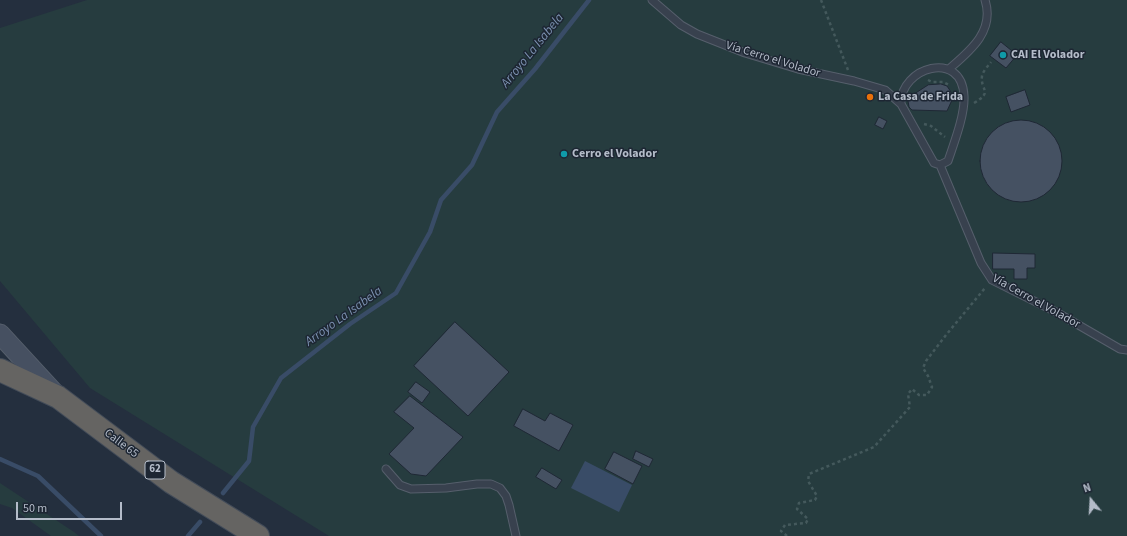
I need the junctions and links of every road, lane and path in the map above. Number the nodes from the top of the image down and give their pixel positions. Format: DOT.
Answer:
graph roads {
  1 [pos="652,0"];
  2 [pos="821,0"];
  3 [pos="985,0"];
  4 [pos="991,62"];
  5 [pos="948,69"];
  6 [pos="854,81"];
  7 [pos="934,82"];
  8 [pos="951,87"];
  9 [pos="901,104"];
  10 [pos="963,109"];
  11 [pos="907,116"];
  12 [pos="954,141"];
  13 [pos="940,165"];
  14 [pos="992,280"];
  15 [pos="0,334"];
  16 [pos="1127,350"];
  17 [pos="0,370"];
  18 [pos="58,397"];
  19 [pos="386,468"];
  20 [pos="258,536"];
  21 [pos="516,536"];
  22 [pos="787,536"];
  1 -- 6 [label="lane, Vía Cerro el Volador"];
  2 -- 6 [label="path"];
  3 -- 5 [label="lane"];
  4 -- 10 [label="path"];
  5 -- 9 [label="lane"];
  5 -- 10 [label="lane"];
  6 -- 9 [label="lane, Vía Cerro el Volador"];
  7 -- 8 [label="path"];
  9 -- 11 [label="lane"];
  10 -- 12 [label="lane"];
  11 -- 12 [label="path"];
  11 -- 13 [label="lane"];
  12 -- 13 [label="lane"];
  13 -- 14 [label="lane, Vía Cerro el Volador"];
  14 -- 16 [label="lane, Vía Cerro el Volador"];
  14 -- 22 [label="path"];
  15 -- 18 [label="main road, Calle 65"];
  17 -- 18 [label="highway, 62"];
  18 -- 20 [label="highway, Calle 65 / 62"];
  19 -- 21 [label="lane"];
}
